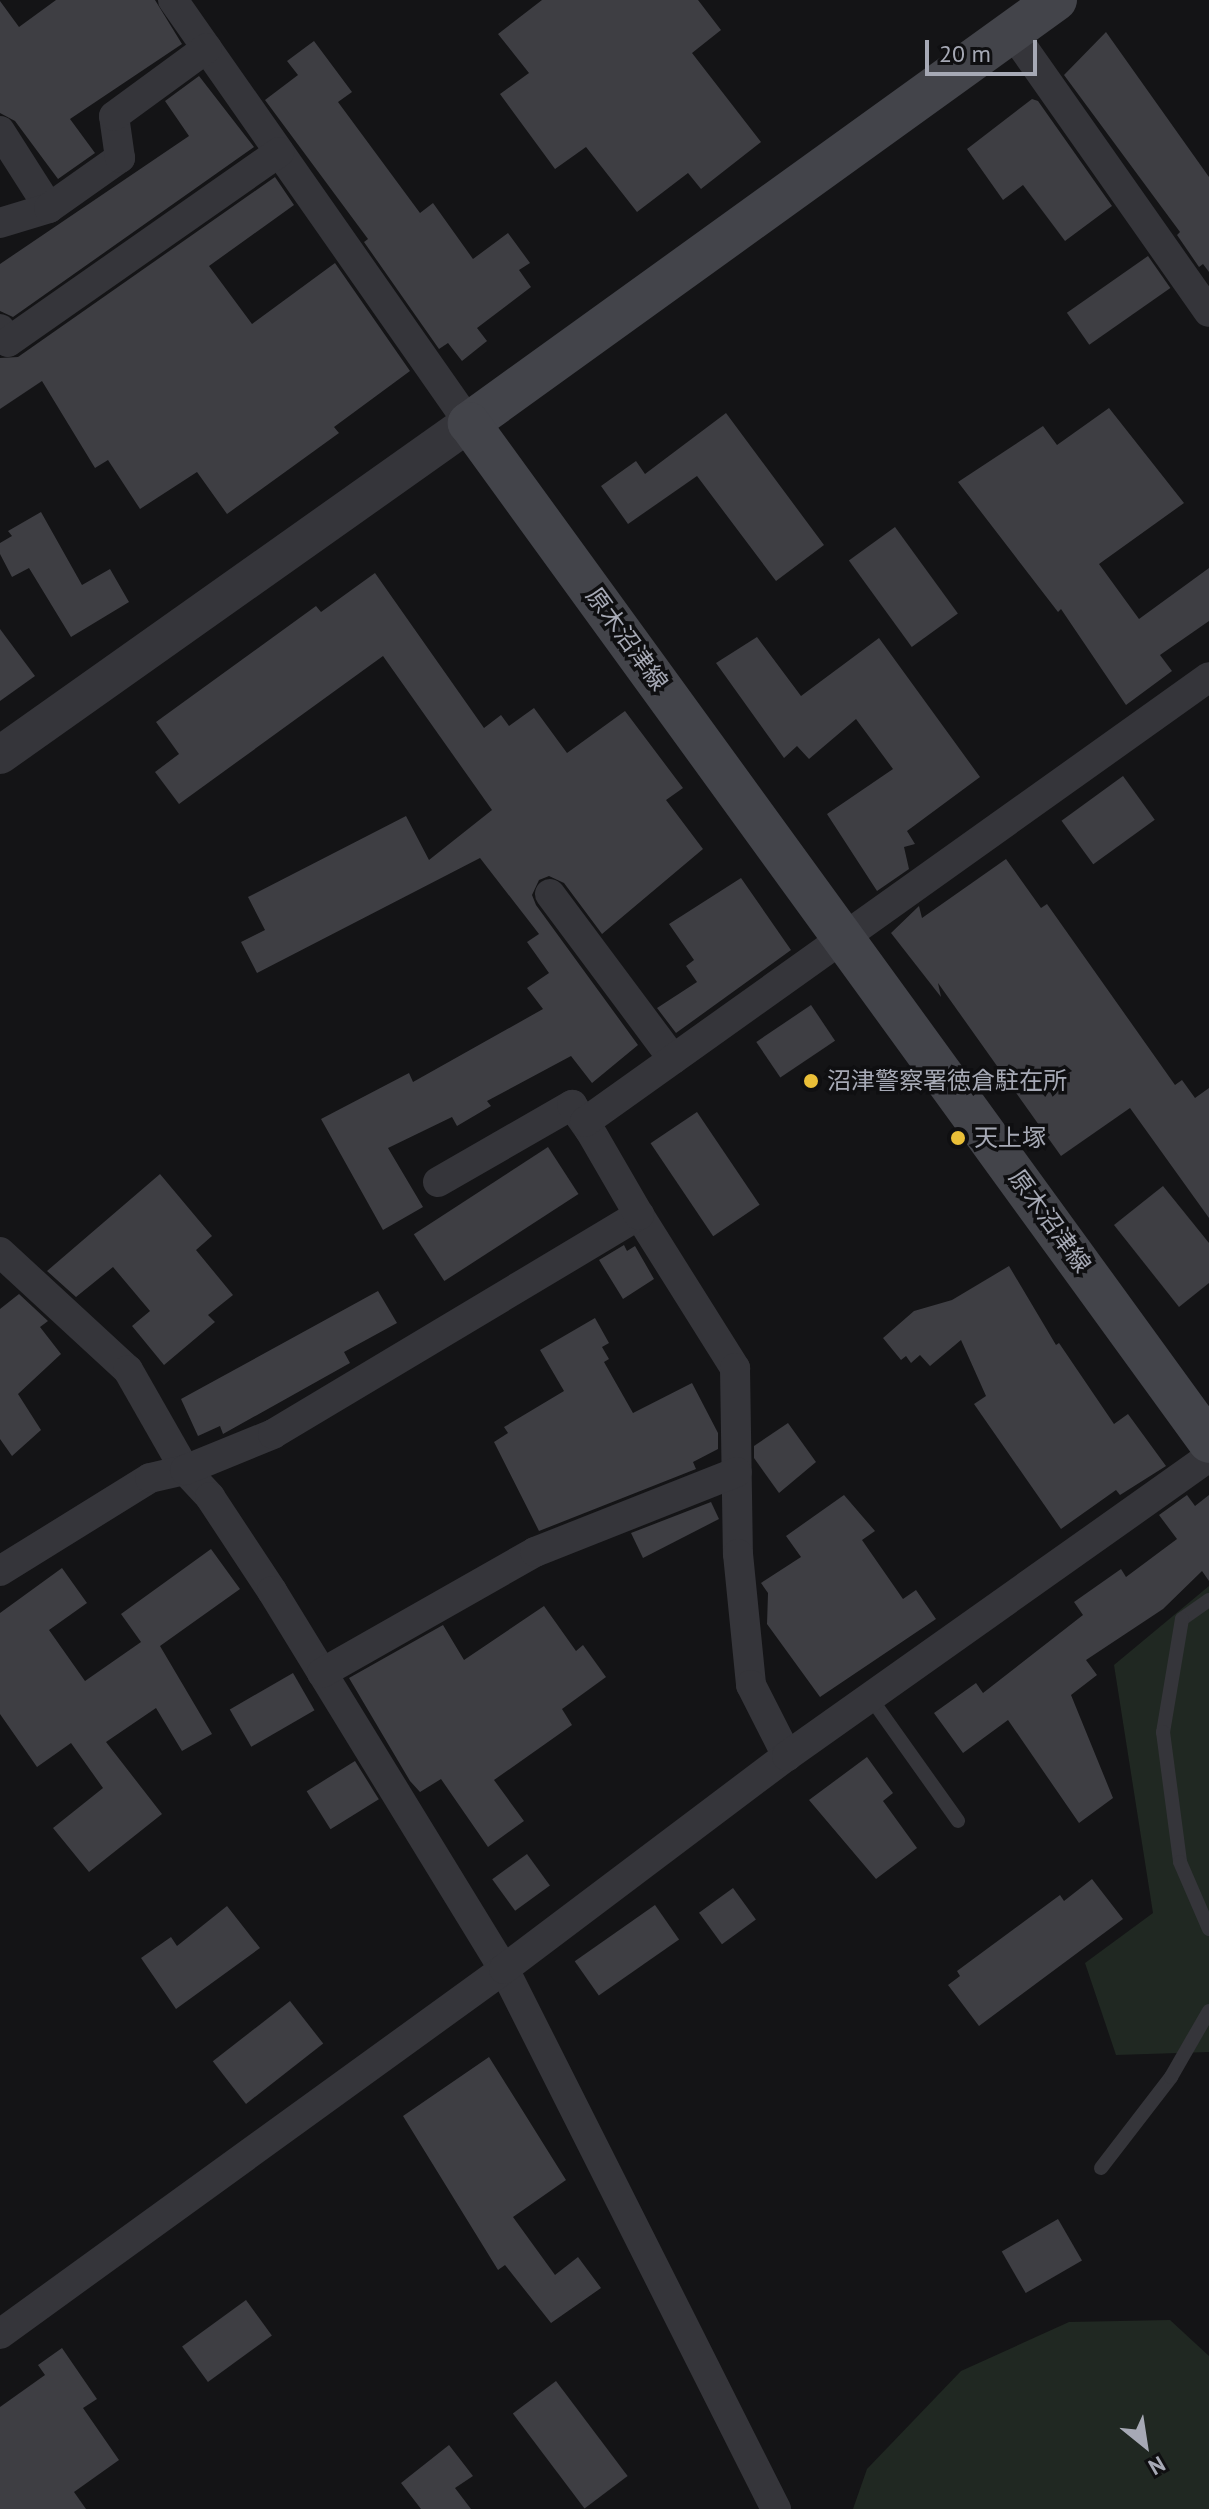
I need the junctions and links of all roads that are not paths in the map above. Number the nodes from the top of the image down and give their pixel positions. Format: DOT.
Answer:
graph roads {
  1 [pos="173,0"];
  2 [pos="1056,0"];
  3 [pos="1012,32"];
  4 [pos="207,48"];
  5 [pos="0,131"];
  6 [pos="279,152"];
  7 [pos="49,208"];
  8 [pos="0,223"];
  9 [pos="1209,312"];
  10 [pos="0,329"];
  11 [pos="469,423"];
  12 [pos="1209,677"];
  13 [pos="0,755"];
  14 [pos="550,894"];
  15 [pos="845,937"];
  16 [pos="673,1059"];
  17 [pos="590,1131"];
  18 [pos="438,1182"];
  19 [pos="639,1215"];
  20 [pos="0,1252"];
  21 [pos="1209,1442"];
  22 [pos="1209,1457"];
  23 [pos="185,1470"];
  24 [pos="737,1472"];
  25 [pos="0,1571"];
  26 [pos="1209,1600"];
  27 [pos="322,1673"];
  28 [pos="870,1697"];
  29 [pos="787,1756"];
  30 [pos="958,1821"];
  31 [pos="1209,1929"];
  32 [pos="504,1969"];
  33 [pos="1209,2011"];
  34 [pos="1101,2168"];
  35 [pos="0,2334"];
  36 [pos="776,2509"];
  1 -- 4 [label="street"];
  2 -- 3 [label="main road"];
  3 -- 9 [label="street"];
  3 -- 11 [label="main road"];
  4 -- 6 [label="street"];
  4 -- 7 [label="street"];
  5 -- 7 [label="street"];
  6 -- 10 [label="street"];
  6 -- 11 [label="street"];
  7 -- 8 [label="street"];
  11 -- 13 [label="street"];
  11 -- 15 [label="main road, 原木沼津線"];
  12 -- 15 [label="street"];
  14 -- 16 [label="street"];
  15 -- 16 [label="street"];
  15 -- 21 [label="main road, 原木沼津線"];
  16 -- 17 [label="street"];
  17 -- 18 [label="street"];
  17 -- 19 [label="street"];
  19 -- 23 [label="street"];
  19 -- 24 [label="street"];
  20 -- 23 [label="street"];
  22 -- 28 [label="street"];
  23 -- 25 [label="street"];
  23 -- 27 [label="street"];
  24 -- 27 [label="street"];
  24 -- 29 [label="street"];
  26 -- 31 [label="lane"];
  27 -- 32 [label="street"];
  28 -- 29 [label="street"];
  28 -- 30 [label="lane"];
  29 -- 32 [label="street"];
  32 -- 35 [label="street"];
  32 -- 36 [label="street"];
  33 -- 34 [label="lane"];
}
